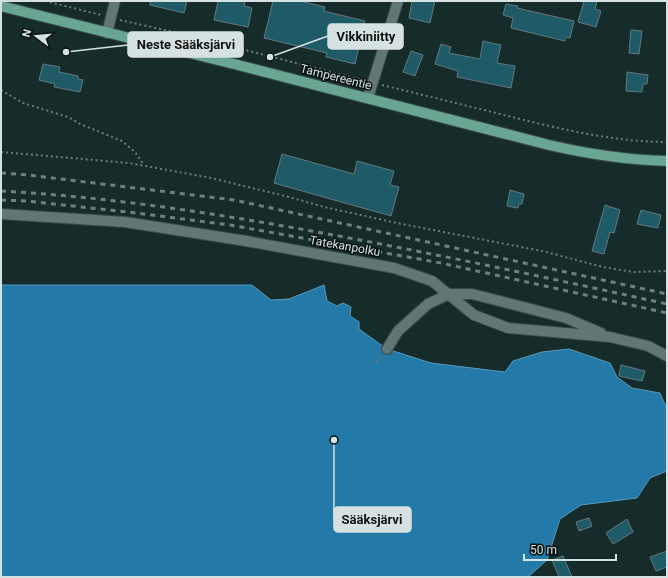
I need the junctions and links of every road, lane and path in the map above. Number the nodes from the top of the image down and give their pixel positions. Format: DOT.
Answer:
graph roads {
  1 [pos="46,1"];
  2 [pos="115,1"];
  3 [pos="398,1"];
  4 [pos="1,6"];
  5 [pos="111,18"];
  6 [pos="107,33"];
  7 [pos="372,83"];
  8 [pos="1,90"];
  9 [pos="368,98"];
  10 [pos="667,142"];
  11 [pos="1,152"];
  12 [pos="667,161"];
  13 [pos="145,166"];
  14 [pos="1,214"];
  15 [pos="667,271"];
  16 [pos="449,294"];
  17 [pos="610,337"];
  18 [pos="387,349"];
  19 [pos="667,356"];
  1 -- 5 [label="path"];
  2 -- 5 [label="street"];
  3 -- 7 [label="street"];
  4 -- 6 [label="main road, Tampereentie"];
  5 -- 6 [label="street"];
  5 -- 7 [label="path"];
  6 -- 9 [label="main road, Tampereentie"];
  7 -- 9 [label="street"];
  7 -- 10 [label="path"];
  8 -- 13 [label="path"];
  9 -- 12 [label="main road, Tampereentie"];
  11 -- 13 [label="path"];
  13 -- 15 [label="path"];
  14 -- 16 [label="street, Tatekanpolku"];
  16 -- 17 [label="street"];
  16 -- 17 [label="street, Tatekanpolku"];
  16 -- 18 [label="street"];
  17 -- 19 [label="street, Tatekanpolku"];
}
